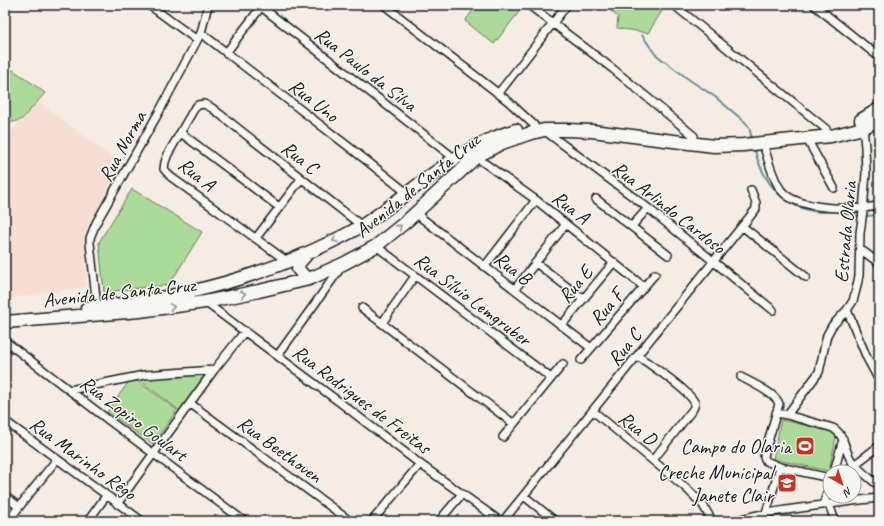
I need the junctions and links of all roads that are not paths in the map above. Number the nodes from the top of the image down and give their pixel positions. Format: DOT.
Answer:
graph roads {
  1 [pos="149,5"];
  2 [pos="208,5"];
  3 [pos="384,5"];
  4 [pos="529,5"];
  5 [pos="567,5"];
  6 [pos="674,5"];
  7 [pos="814,5"];
  8 [pos="260,6"];
  9 [pos="553,24"];
  10 [pos="199,36"];
  11 [pos="226,53"];
  12 [pos="879,57"];
  13 [pos="498,94"];
  14 [pos="879,110"];
  15 [pos="218,114"];
  16 [pos="879,119"];
  17 [pos="539,128"];
  18 [pos="863,128"];
  19 [pos="826,129"];
  20 [pos="181,134"];
  21 [pos="694,136"];
  22 [pos="807,140"];
  23 [pos="754,141"];
  24 [pos="476,157"];
  25 [pos="454,158"];
  26 [pos="301,179"];
  27 [pos="834,188"];
  28 [pos="751,190"];
  29 [pos="406,193"];
  30 [pos="596,199"];
  31 [pos="536,200"];
  32 [pos="879,206"];
  33 [pos="279,207"];
  34 [pos="648,208"];
  35 [pos="864,209"];
  36 [pos="415,213"];
  37 [pos="566,224"];
  38 [pos="362,226"];
  39 [pos="632,226"];
  40 [pos="742,226"];
  41 [pos="256,238"];
  42 [pos="376,246"];
  43 [pos="860,249"];
  44 [pos="309,252"];
  45 [pos="668,255"];
  46 [pos="288,262"];
  47 [pos="614,262"];
  48 [pos="712,262"];
  49 [pos="345,263"];
  50 [pos="536,263"];
  51 [pos="879,263"];
  52 [pos="485,266"];
  53 [pos="655,274"];
  54 [pos="415,276"];
  55 [pos="806,277"];
  56 [pos="309,278"];
  57 [pos="644,287"];
  58 [pos="515,289"];
  59 [pos="583,299"];
  60 [pos="204,302"];
  61 [pos="96,307"];
  62 [pos="362,308"];
  63 [pos="773,310"];
  64 [pos="847,310"];
  65 [pos="6,321"];
  66 [pos="382,323"];
  67 [pos="561,326"];
  68 [pos="245,331"];
  69 [pos="5,341"];
  70 [pos="591,348"];
  71 [pos="278,355"];
  72 [pos="638,356"];
  73 [pos="581,360"];
  74 [pos="563,364"];
  75 [pos="214,370"];
  76 [pos="741,376"];
  77 [pos="551,378"];
  78 [pos="879,380"];
  79 [pos="70,390"];
  80 [pos="191,404"];
  81 [pos="593,411"];
  82 [pos="776,413"];
  83 [pos="788,415"];
  84 [pos="5,421"];
  85 [pos="514,424"];
  86 [pos="503,437"];
  87 [pos="843,439"];
  88 [pos="879,446"];
  89 [pos="154,454"];
  90 [pos="57,459"];
  91 [pos="653,460"];
  92 [pos="420,464"];
  93 [pos="836,464"];
  94 [pos="855,464"];
  95 [pos="780,467"];
  96 [pos="862,470"];
  97 [pos="822,476"];
  98 [pos="879,486"];
  99 [pos="461,495"];
  100 [pos="5,496"];
  101 [pos="106,496"];
  102 [pos="524,496"];
  103 [pos="879,498"];
  104 [pos="862,500"];
  105 [pos="117,504"];
  106 [pos="826,504"];
  107 [pos="19,507"];
  108 [pos="766,517"];
  109 [pos="8,521"];
  110 [pos="88,521"];
  111 [pos="142,521"];
  112 [pos="244,521"];
  113 [pos="350,521"];
  114 [pos="372,521"];
  115 [pos="439,521"];
  116 [pos="500,521"];
  117 [pos="504,521"];
  118 [pos="555,521"];
  119 [pos="712,521"];
  120 [pos="736,521"];
  121 [pos="835,521"];
  1 -- 10 [label="street"];
  2 -- 10 [label="street, Rua Norma"];
  3 -- 13 [label="street, Rua Arlindo Cardoso"];
  4 -- 9 [label="street"];
  5 -- 9 [label="street"];
  6 -- 19 [label="street"];
  7 -- 12 [label="street"];
  8 -- 11 [label="street"];
  8 -- 25 [label="street, Rua Paulo da Silva"];
  9 -- 13 [label="street"];
  9 -- 21 [label="street"];
  10 -- 11 [label="street, Rua Uno"];
  10 -- 61 [label="street, Rua Norma"];
  11 -- 29 [label="street, Rua Uno"];
  13 -- 17 [label="street, Rua Arlindo Cardoso"];
  14 -- 19 [label="main road, Avenida de Santa Cruz"];
  15 -- 20 [label="street, Rua A"];
  15 -- 26 [label="street, Rua C"];
  16 -- 18 [label="main road, Avenida de Santa Cruz"];
  17 -- 21 [label="main road, Avenida de Santa Cruz"];
  17 -- 23 [label="main road, Avenida de Santa Cruz"];
  17 -- 24 [label="main road, Avenida de Santa Cruz"];
  17 -- 25 [label="main road, Avenida de Santa Cruz"];
  17 -- 34 [label="street, Rua Arlindo Cardoso"];
  18 -- 22 [label="main road, Avenida de Santa Cruz"];
  18 -- 35 [label="street, Estrada Olaria"];
  19 -- 23 [label="main road, Avenida de Santa Cruz"];
  20 -- 33 [label="street"];
  20 -- 41 [label="street, Rua A"];
  21 -- 23 [label="main road, Avenida de Santa Cruz"];
  22 -- 23 [label="main road, Avenida de Santa Cruz"];
  22 -- 27 [label="street"];
  23 -- 35 [label="street"];
  24 -- 31 [label="street, Rua A"];
  24 -- 36 [label="main road, Avenida de Santa Cruz"];
  25 -- 29 [label="main road, Avenida de Santa Cruz"];
  26 -- 33 [label="street"];
  26 -- 38 [label="street, Rua C"];
  28 -- 40 [label="street, Rua C"];
  29 -- 36 [label="main road"];
  29 -- 38 [label="main road, Avenida de Santa Cruz"];
  30 -- 39 [label="street"];
  31 -- 37 [label="street, Rua A"];
  31 -- 52 [label="street"];
  32 -- 35 [label="street"];
  33 -- 41 [label="street"];
  34 -- 39 [label="street"];
  34 -- 48 [label="street, Rua Arlindo Cardoso"];
  35 -- 43 [label="street, Estrada Olaria"];
  42 -- 36 [label="main road, Avenida de Santa Cruz, one-way"];
  36 -- 52 [label="street, Rua B"];
  37 -- 47 [label="street, Rua A"];
  37 -- 50 [label="street"];
  38 -- 44 [label="main road, Avenida de Santa Cruz, one-way"];
  39 -- 45 [label="street"];
  40 -- 48 [label="street, Rua C"];
  40 -- 55 [label="street"];
  41 -- 46 [label="street, Rua A"];
  42 -- 49 [label="main road, Avenida de Santa Cruz"];
  42 -- 54 [label="street, Rua Sílvio Lemgruber"];
  43 -- 51 [label="street"];
  43 -- 64 [label="street, Estrada Olaria"];
  44 -- 46 [label="main road, Avenida de Santa Cruz"];
  44 -- 56 [label="main road"];
  46 -- 61 [label="main road, Avenida de Santa Cruz"];
  47 -- 57 [label="street, Rua A"];
  47 -- 59 [label="street, Rua E"];
  48 -- 63 [label="street, Rua Arlindo Cardoso"];
  48 -- 72 [label="street, Rua C"];
  49 -- 56 [label="main road, Avenida de Santa Cruz"];
  49 -- 71 [label="street"];
  50 -- 58 [label="street"];
  50 -- 59 [label="street"];
  52 -- 58 [label="street, Rua B"];
  53 -- 57 [label="street, Rua F"];
  54 -- 66 [label="street"];
  54 -- 77 [label="street, Rua Sílvio Lemgruber"];
  60 -- 56 [label="main road, Avenida de Santa Cruz, one-way"];
  57 -- 70 [label="street, Rua F"];
  58 -- 67 [label="street, Rua B"];
  59 -- 67 [label="street, Rua E"];
  65 -- 60 [label="main road, Avenida de Santa Cruz, one-way"];
  60 -- 68 [label="street, Rua Rodrigues de Freitas"];
  61 -- 65 [label="main road, Avenida de Santa Cruz"];
  62 -- 66 [label="street"];
  64 -- 78 [label="street"];
  64 -- 83 [label="street, Estrada Olaria"];
  66 -- 85 [label="street"];
  67 -- 70 [label="street, Rua B"];
  68 -- 71 [label="street, Rua Rodrigues de Freitas"];
  68 -- 75 [label="street"];
  69 -- 79 [label="street, Rua Zopiro Goulart"];
  70 -- 73 [label="street, Rua F"];
  71 -- 92 [label="street, Rua Rodrigues de Freitas"];
  72 -- 81 [label="street, Rua C"];
  72 -- 91 [label="street"];
  74 -- 77 [label="street"];
  75 -- 79 [label="street"];
  75 -- 80 [label="street"];
  76 -- 82 [label="street"];
  77 -- 85 [label="street"];
  79 -- 89 [label="street, Rua Zopiro Goulart"];
  80 -- 89 [label="street"];
  80 -- 113 [label="street, Rua Beethoven"];
  81 -- 91 [label="street, Rua D"];
  81 -- 102 [label="street, Rua C"];
  82 -- 83 [label="street"];
  82 -- 95 [label="street"];
  83 -- 87 [label="street"];
  84 -- 90 [label="street, Rua Marinho Rêgo"];
  85 -- 86 [label="street"];
  87 -- 93 [label="street"];
  87 -- 94 [label="street"];
  88 -- 94 [label="street"];
  89 -- 105 [label="street"];
  89 -- 112 [label="street, Rua Zopiro Goulart"];
  90 -- 101 [label="street, Rua Marinho Rêgo"];
  90 -- 107 [label="street"];
  91 -- 119 [label="street, Rua D"];
  92 -- 99 [label="street, Rua Rodrigues de Freitas"];
  92 -- 114 [label="street"];
  95 -- 97 [label="street"];
  95 -- 108 [label="street"];
  96 -- 98 [label="street"];
  99 -- 115 [label="street"];
  99 -- 116 [label="street, Rua Rodrigues de Freitas"];
  100 -- 107 [label="street"];
  101 -- 105 [label="street, Rua Marinho Rêgo"];
  101 -- 110 [label="street"];
  102 -- 117 [label="street, Rua C"];
  102 -- 118 [label="street"];
  103 -- 104 [label="street"];
  105 -- 111 [label="street, Rua Marinho Rêgo"];
  106 -- 108 [label="street"];
  106 -- 121 [label="street"];
  107 -- 109 [label="street"];
  108 -- 120 [label="street"];
}
